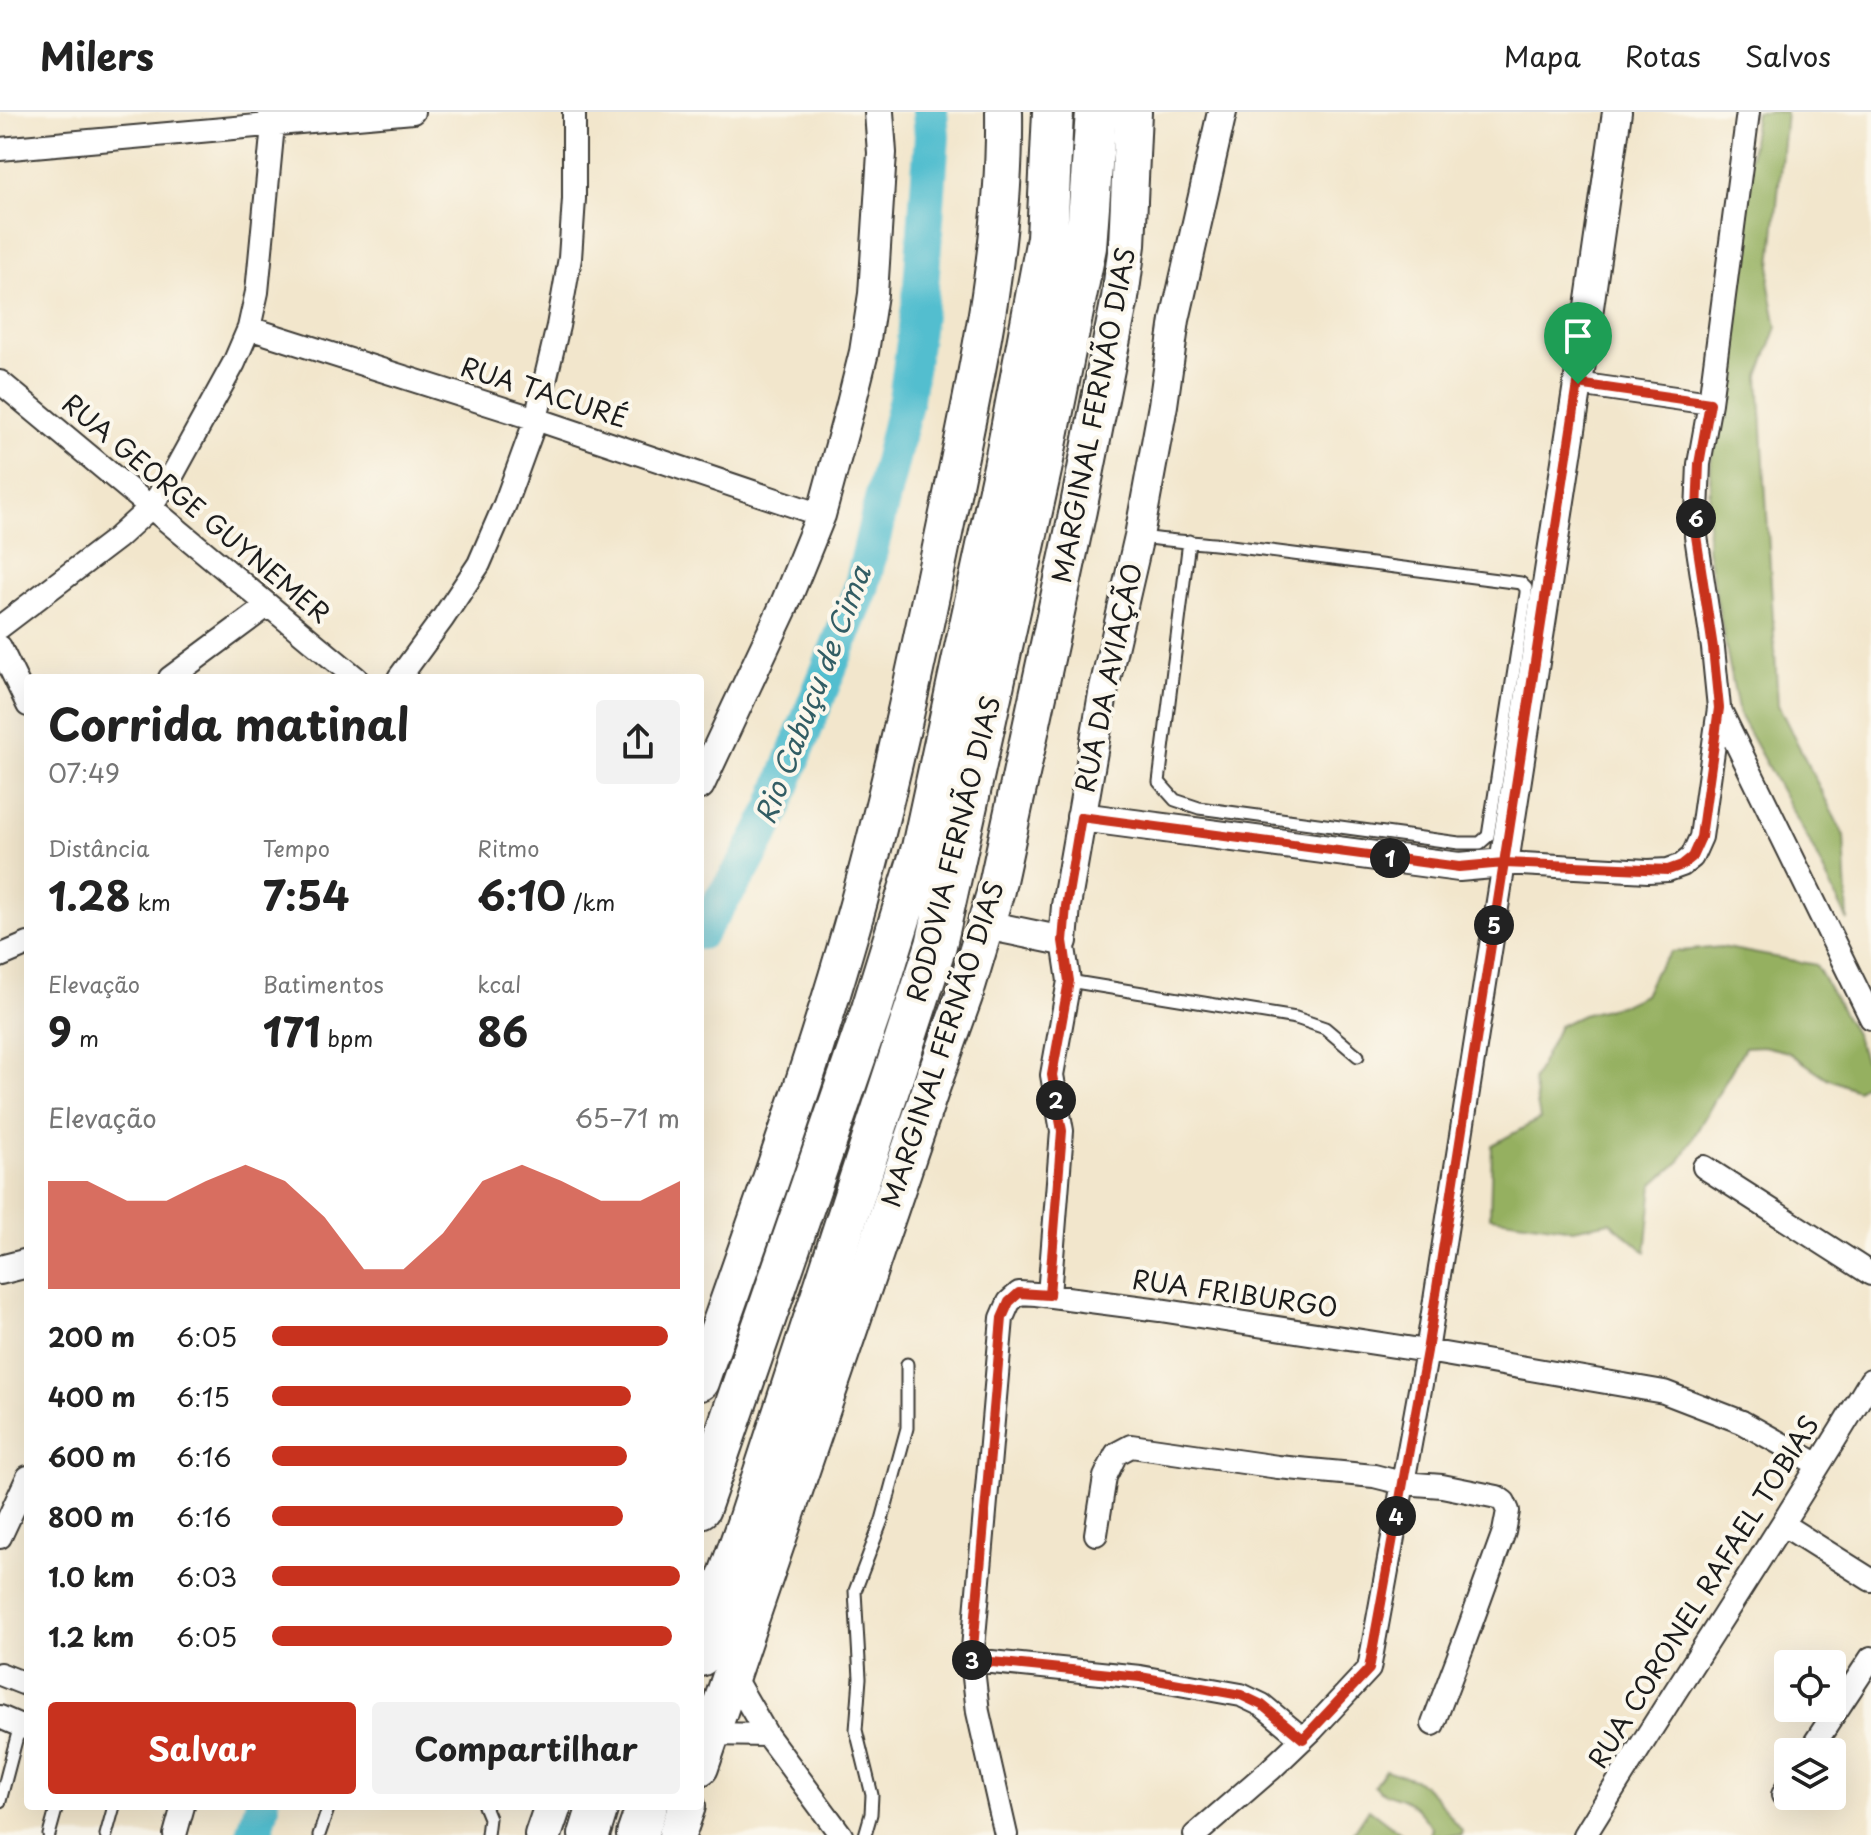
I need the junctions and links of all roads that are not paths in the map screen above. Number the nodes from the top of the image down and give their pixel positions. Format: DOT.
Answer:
graph roads {
  1 [pos="413,112"];
  2 [pos="574,112"];
  3 [pos="879,112"];
  4 [pos="1004,112"];
  5 [pos="1053,112"];
  6 [pos="1096,112"];
  7 [pos="1133,112"];
  8 [pos="1222,112"];
  9 [pos="1617,112"];
  10 [pos="1748,112"];
  11 [pos="271,118"];
  12 [pos="0,149"];
  13 [pos="249,328"];
  14 [pos="0,382"];
  15 [pos="1578,384"];
  16 [pos="1710,403"];
  17 [pos="536,419"];
  18 [pos="151,507"];
  19 [pos="821,515"];
  20 [pos="1139,536"];
  21 [pos="1189,541"];
  22 [pos="267,606"];
  23 [pos="0,627"];
  24 [pos="0,647"];
  25 [pos="175,674"];
  26 [pos="351,674"];
  27 [pos="402,674"];
  28 [pos="24,697"];
  29 [pos="1719,708"];
  30 [pos="704,776"];
  31 [pos="1081,817"];
  32 [pos="1504,863"];
  33 [pos="986,925"];
  34 [pos="1063,941"];
  35 [pos="24,946"];
  36 [pos="0,956"];
  37 [pos="1069,981"];
  38 [pos="1871,1018"];
  39 [pos="1358,1056"];
  40 [pos="1704,1167"];
  41 [pos="24,1264"];
  42 [pos="0,1270"];
  43 [pos="1871,1274"];
  44 [pos="1042,1295"];
  45 [pos="1427,1351"];
  46 [pos="907,1364"];
  47 [pos="704,1365"];
  48 [pos="1870,1382"];
  49 [pos="1819,1465"];
  50 [pos="1402,1483"];
  51 [pos="24,1486"];
  52 [pos="704,1496"];
  53 [pos="1782,1524"];
  54 [pos="1096,1534"];
  55 [pos="0,1537"];
  56 [pos="1871,1580"];
  57 [pos="1871,1658"];
  58 [pos="972,1660"];
  59 [pos="716,1665"];
  60 [pos="0,1674"];
  61 [pos="24,1683"];
  62 [pos="16,1724"];
  63 [pos="1433,1724"];
  64 [pos="767,1735"];
  65 [pos="1818,1738"];
  66 [pos="1303,1739"];
  67 [pos="706,1750"];
  68 [pos="0,1801"];
  69 [pos="56,1810"];
  70 [pos="113,1810"];
  71 [pos="182,1810"];
  72 [pos="328,1810"];
  73 [pos="486,1810"];
  74 [pos="552,1810"];
  75 [pos="597,1810"];
  76 [pos="646,1810"];
  77 [pos="686,1810"];
  78 [pos="49,1835"];
  79 [pos="106,1835"];
  80 [pos="175,1835"];
  81 [pos="319,1835"];
  82 [pos="487,1835"];
  83 [pos="543,1835"];
  84 [pos="589,1835"];
  85 [pos="637,1835"];
  86 [pos="677,1835"];
  87 [pos="841,1835"];
  88 [pos="865,1835"];
  89 [pos="1006,1835"];
  90 [pos="1195,1835"];
  91 [pos="1585,1835"];
  1 -- 11 [label="street"];
  2 -- 17 [label="street"];
  3 -- 19 [label="street"];
  4 -- 47 [label="highway"];
  5 -- 52 [label="highway, RODOVIA FERNÃO DIAS"];
  6 -- 59 [label="highway, RODOVIA FERNÃO DIAS"];
  7 -- 33 [label="highway, MARGINAL FERNÃO DIAS"];
  8 -- 20 [label="street, RUA DA AVIAÇÃO"];
  9 -- 15 [label="street"];
  10 -- 16 [label="street"];
  11 -- 12 [label="street"];
  11 -- 13 [label="street"];
  13 -- 17 [label="street, RUA TACURÉ"];
  13 -- 18 [label="street"];
  14 -- 18 [label="street, RUA GEORGE GUYNEMER"];
  15 -- 16 [label="street"];
  15 -- 32 [label="street"];
  16 -- 29 [label="street"];
  17 -- 19 [label="street, RUA TACURÉ"];
  17 -- 27 [label="street"];
  18 -- 22 [label="street, RUA GEORGE GUYNEMER"];
  18 -- 23 [label="street"];
  19 -- 30 [label="street"];
  20 -- 21 [label="lane"];
  20 -- 31 [label="street, RUA DA AVIAÇÃO"];
  21 -- 21 [label="lane"];
  22 -- 25 [label="street"];
  22 -- 26 [label="street, RUA GEORGE GUYNEMER"];
  24 -- 28 [label="street"];
  29 -- 32 [label="street"];
  29 -- 38 [label="street"];
  31 -- 32 [label="street"];
  31 -- 34 [label="street, RUA DA AVIAÇÃO"];
  32 -- 45 [label="street"];
  33 -- 34 [label="street"];
  33 -- 59 [label="highway, MARGINAL FERNÃO DIAS"];
  34 -- 37 [label="street, RUA DA AVIAÇÃO"];
  35 -- 36 [label="street"];
  37 -- 39 [label="lane"];
  37 -- 44 [label="street, RUA DA AVIAÇÃO"];
  40 -- 43 [label="street"];
  41 -- 42 [label="street"];
  44 -- 45 [label="street, RUA FRIBURGO"];
  44 -- 58 [label="street"];
  45 -- 49 [label="street, RUA FRIBURGO"];
  45 -- 50 [label="street"];
  46 -- 88 [label="lane"];
  48 -- 49 [label="street, RUA CORONEL RAFAEL TOBIAS"];
  49 -- 53 [label="street, RUA CORONEL RAFAEL TOBIAS"];
  50 -- 54 [label="street"];
  50 -- 63 [label="street"];
  50 -- 66 [label="street"];
  51 -- 55 [label="street"];
  53 -- 56 [label="street"];
  53 -- 91 [label="street, RUA CORONEL RAFAEL TOBIAS"];
  57 -- 65 [label="street"];
  58 -- 66 [label="street"];
  58 -- 89 [label="street"];
  59 -- 64 [label="street"];
  59 -- 67 [label="highway, MARGINAL FERNÃO DIAS"];
  60 -- 61 [label="street"];
  62 -- 68 [label="lane"];
  64 -- 67 [label="street"];
  64 -- 87 [label="street"];
  66 -- 90 [label="street"];
  69 -- 78 [label="lane"];
  70 -- 79 [label="lane"];
  71 -- 80 [label="street"];
  72 -- 81 [label="lane"];
  73 -- 82 [label="lane"];
  74 -- 83 [label="highway"];
  75 -- 84 [label="highway"];
  76 -- 85 [label="highway"];
  77 -- 86 [label="highway"];
}
